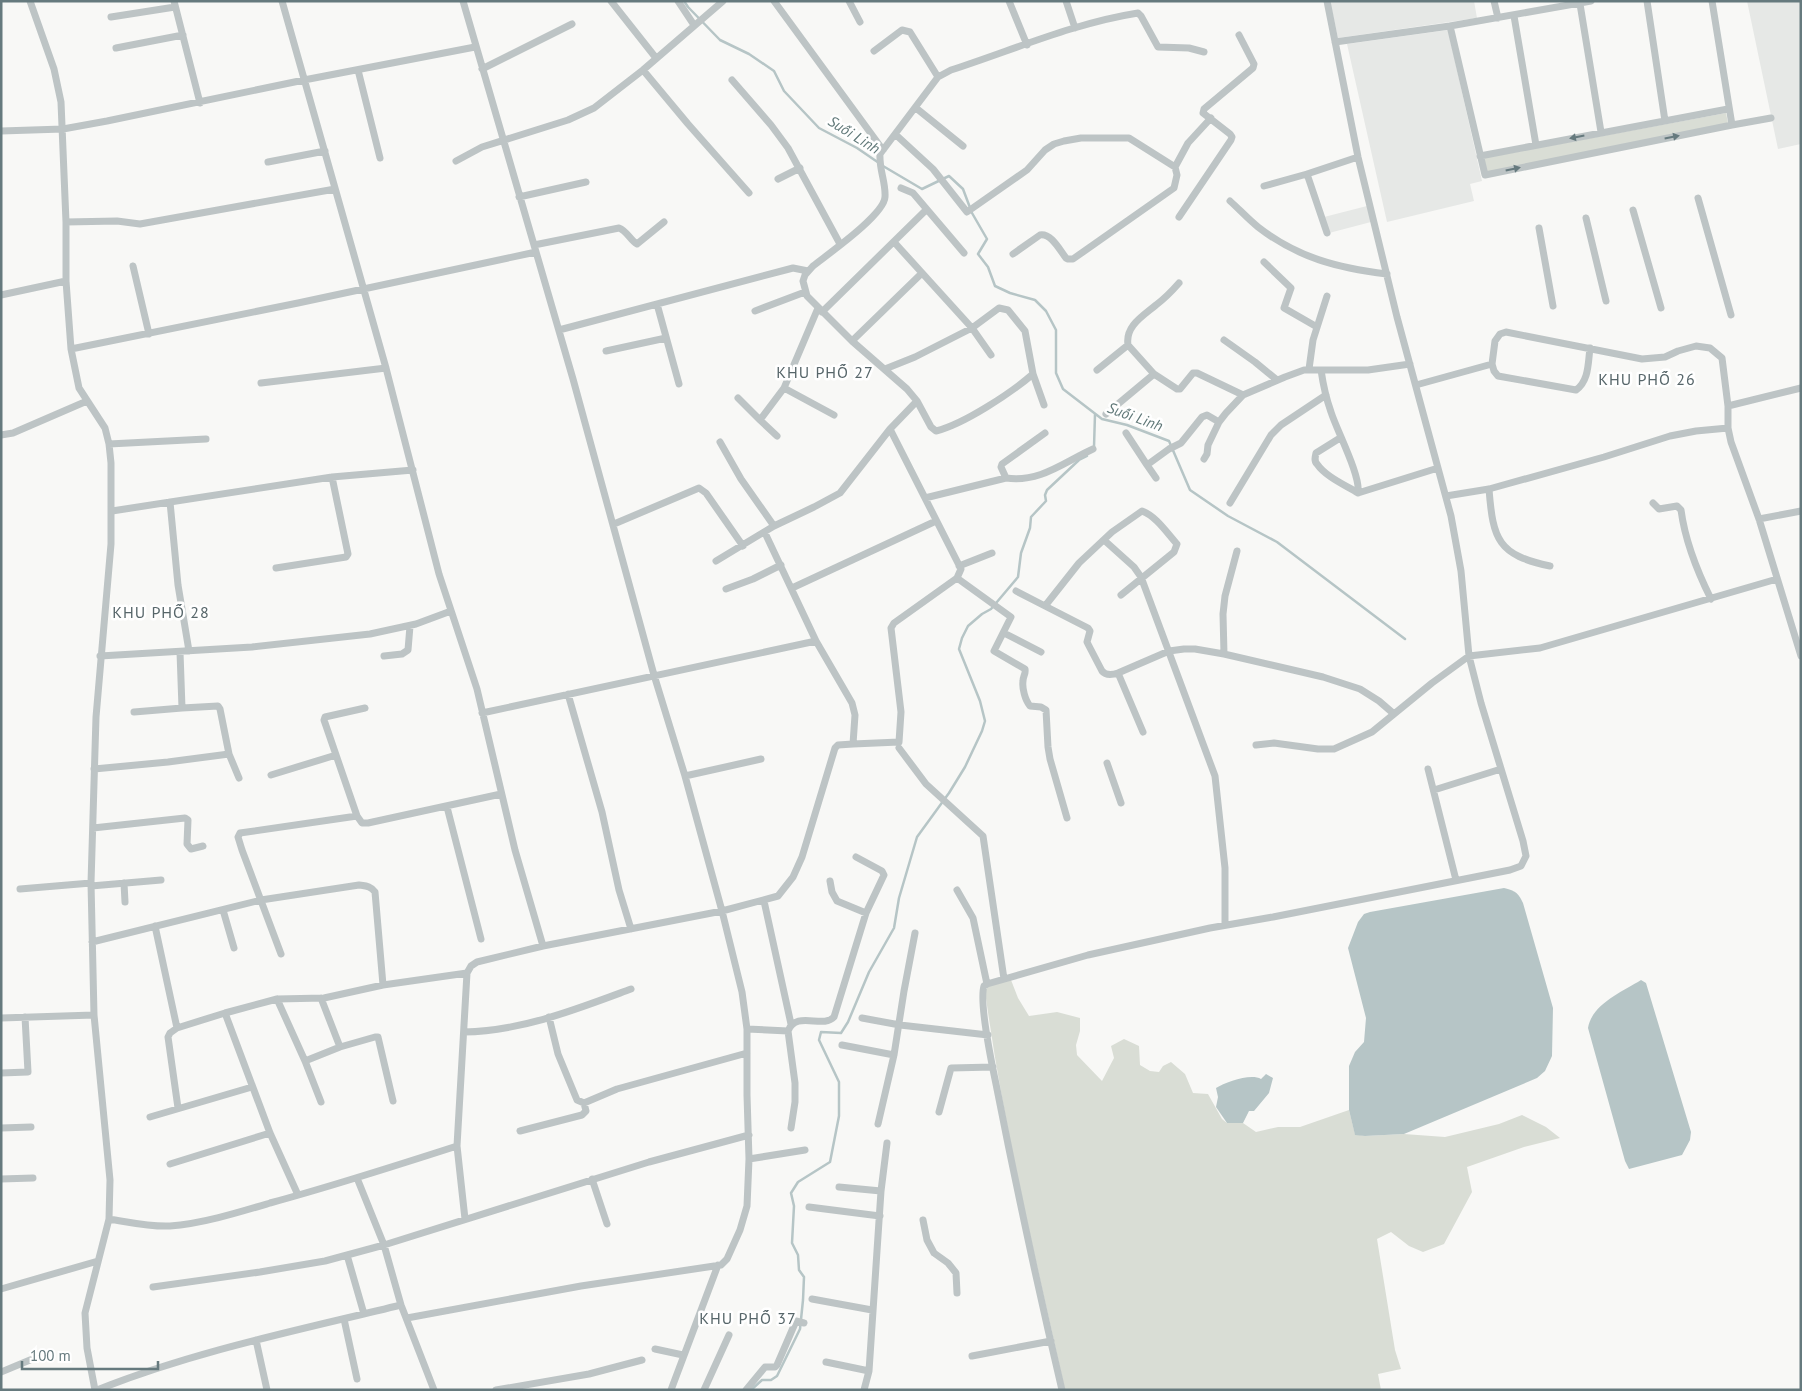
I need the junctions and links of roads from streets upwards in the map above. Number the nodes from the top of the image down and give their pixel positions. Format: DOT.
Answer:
graph roads {
  1 [pos="30,1"];
  2 [pos="282,1"];
  3 [pos="463,1"];
  4 [pos="611,1"];
  5 [pos="678,1"];
  6 [pos="723,1"];
  7 [pos="774,1"];
  8 [pos="849,1"];
  9 [pos="1009,1"];
  10 [pos="1066,1"];
  11 [pos="1327,1"];
  12 [pos="1494,1"];
  13 [pos="1591,1"];
  14 [pos="1647,1"];
  15 [pos="1712,1"];
  16 [pos="174,4"];
  17 [pos="1556,4"];
  18 [pos="1580,4"];
  19 [pos="1514,16"];
  20 [pos="111,17"];
  21 [pos="1498,18"];
  22 [pos="860,22"];
  23 [pos="572,24"];
  24 [pos="694,25"];
  25 [pos="1450,26"];
  26 [pos="1076,28"];
  27 [pos="1239,35"];
  28 [pos="183,36"];
  29 [pos="1335,42"];
  30 [pos="1027,44"];
  31 [pos="475,47"];
  32 [pos="116,48"];
  33 [pos="874,51"];
  34 [pos="1204,52"];
  35 [pos="656,58"];
  36 [pos="482,69"];
  37 [pos="358,70"];
  38 [pos="643,70"];
  39 [pos="938,77"];
  40 [pos="304,80"];
  41 [pos="732,80"];
  42 [pos="200,103"];
  43 [pos="916,108"];
  44 [pos="1728,109"];
  45 [pos="1211,118"];
  46 [pos="1771,118"];
  47 [pos="1665,120"];
  48 [pos="1732,126"];
  49 [pos="63,129"];
  50 [pos="1,131"];
  51 [pos="1601,132"];
  52 [pos="895,134"];
  53 [pos="503,140"];
  54 [pos="1536,145"];
  55 [pos="963,146"];
  56 [pos="325,151"];
  57 [pos="882,152"];
  58 [pos="1480,156"];
  59 [pos="1358,157"];
  60 [pos="380,158"];
  61 [pos="456,161"];
  62 [pos="268,162"];
  63 [pos="1175,167"];
  64 [pos="800,168"];
  65 [pos="1307,174"];
  66 [pos="778,179"];
  67 [pos="586,182"];
  68 [pos="1264,186"];
  69 [pos="901,188"];
  70 [pos="335,189"];
  71 [pos="749,193"];
  72 [pos="520,197"];
  73 [pos="1698,198"];
  74 [pos="1230,201"];
  75 [pos="926,210"];
  76 [pos="1633,210"];
  77 [pos="1179,218"];
  78 [pos="1586,218"];
  79 [pos="66,222"];
  80 [pos="664,222"];
  81 [pos="1539,228"];
  82 [pos="1327,234"];
  83 [pos="894,242"];
  84 [pos="840,244"];
  85 [pos="535,248"];
  86 [pos="964,253"];
  87 [pos="1013,254"];
  88 [pos="1264,262"];
  89 [pos="133,266"];
  90 [pos="808,271"];
  91 [pos="922,274"];
  92 [pos="1387,274"];
  93 [pos="66,281"];
  94 [pos="1179,284"];
  95 [pos="364,289"];
  96 [pos="806,292"];
  97 [pos="1,295"];
  98 [pos="1327,296"];
  99 [pos="1606,301"];
  100 [pos="657,304"];
  101 [pos="1553,306"];
  102 [pos="1661,308"];
  103 [pos="820,310"];
  104 [pos="755,311"];
  105 [pos="1731,315"];
  106 [pos="1317,327"];
  107 [pos="972,328"];
  108 [pos="559,330"];
  109 [pos="149,334"];
  110 [pos="666,338"];
  111 [pos="1224,340"];
  112 [pos="852,341"];
  113 [pos="1128,345"];
  114 [pos="1590,348"];
  115 [pos="71,349"];
  116 [pos="606,351"];
  117 [pos="991,355"];
  118 [pos="1410,364"];
  119 [pos="1492,364"];
  120 [pos="386,368"];
  121 [pos="1309,369"];
  122 [pos="885,370"];
  123 [pos="1097,370"];
  124 [pos="1320,370"];
  125 [pos="1033,374"];
  126 [pos="1154,374"];
  127 [pos="1277,380"];
  128 [pos="262,383"];
  129 [pos="679,384"];
  130 [pos="1416,385"];
  131 [pos="784,388"];
  132 [pos="1801,388"];
  133 [pos="1244,395"];
  134 [pos="1326,395"];
  135 [pos="738,398"];
  136 [pos="87,401"];
  137 [pos="917,401"];
  138 [pos="1044,404"];
  139 [pos="1728,406"];
  140 [pos="1106,414"];
  141 [pos="834,415"];
  142 [pos="760,420"];
  143 [pos="1219,422"];
  144 [pos="1728,428"];
  145 [pos="890,429"];
  146 [pos="1126,433"];
  147 [pos="1045,434"];
  148 [pos="1,435"];
  149 [pos="777,436"];
  150 [pos="1340,438"];
  151 [pos="206,439"];
  152 [pos="720,442"];
  153 [pos="109,444"];
  154 [pos="1093,448"];
  155 [pos="1204,459"];
  156 [pos="1147,465"];
  157 [pos="1438,468"];
  158 [pos="413,470"];
  159 [pos="332,477"];
  160 [pos="1006,478"];
  161 [pos="1156,478"];
  162 [pos="1489,490"];
  163 [pos="1358,493"];
  164 [pos="1446,496"];
  165 [pos="925,498"];
  166 [pos="170,502"];
  167 [pos="1230,503"];
  168 [pos="1653,503"];
  169 [pos="112,511"];
  170 [pos="1801,511"];
  171 [pos="1759,519"];
  172 [pos="936,521"];
  173 [pos="614,524"];
  174 [pos="774,526"];
  175 [pos="765,533"];
  176 [pos="1104,540"];
  177 [pos="743,546"];
  178 [pos="1237,551"];
  179 [pos="992,553"];
  180 [pos="716,561"];
  181 [pos="781,565"];
  182 [pos="959,566"];
  183 [pos="1550,566"];
  184 [pos="276,568"];
  185 [pos="1141,577"];
  186 [pos="957,578"];
  187 [pos="1777,579"];
  188 [pos="726,588"];
  189 [pos="792,588"];
  190 [pos="1016,591"];
  191 [pos="1121,594"];
  192 [pos="1711,599"];
  193 [pos="1045,606"];
  194 [pos="451,611"];
  195 [pos="410,626"];
  196 [pos="1004,633"];
  197 [pos="816,641"];
  198 [pos="1799,645"];
  199 [pos="180,652"];
  200 [pos="189,652"];
  201 [pos="1041,652"];
  202 [pos="1169,652"];
  203 [pos="1224,654"];
  204 [pos="100,656"];
  205 [pos="384,656"];
  206 [pos="1469,656"];
  207 [pos="1801,656"];
  208 [pos="1118,673"];
  209 [pos="654,675"];
  210 [pos="568,694"];
  211 [pos="182,708"];
  212 [pos="365,708"];
  213 [pos="134,712"];
  214 [pos="482,713"];
  215 [pos="1394,714"];
  216 [pos="1142,732"];
  217 [pos="853,744"];
  218 [pos="1256,745"];
  219 [pos="898,748"];
  220 [pos="230,754"];
  221 [pos="336,755"];
  222 [pos="761,759"];
  223 [pos="1107,762"];
  224 [pos="94,769"];
  225 [pos="1428,769"];
  226 [pos="1501,769"];
  227 [pos="270,775"];
  228 [pos="685,776"];
  229 [pos="239,778"];
  230 [pos="1434,790"];
  231 [pos="501,794"];
  232 [pos="1121,803"];
  233 [pos="447,807"];
  234 [pos="357,816"];
  235 [pos="1067,818"];
  236 [pos="93,828"];
  237 [pos="203,846"];
  238 [pos="856,857"];
  239 [pos="161,880"];
  240 [pos="1456,880"];
  241 [pos="830,881"];
  242 [pos="124,883"];
  243 [pos="92,885"];
  244 [pos="20,889"];
  245 [pos="957,890"];
  246 [pos="261,900"];
  247 [pos="764,901"];
  248 [pos="125,902"];
  249 [pos="223,910"];
  250 [pos="722,911"];
  251 [pos="866,913"];
  252 [pos="1225,925"];
  253 [pos="156,926"];
  254 [pos="632,928"];
  255 [pos="916,933"];
  256 [pos="482,939"];
  257 [pos="92,942"];
  258 [pos="543,946"];
  259 [pos="234,948"];
  260 [pos="281,954"];
  261 [pos="467,973"];
  262 [pos="1004,979"];
  263 [pos="986,984"];
  264 [pos="383,985"];
  265 [pos="631,989"];
  266 [pos="321,998"];
  267 [pos="277,999"];
  268 [pos="224,1013"];
  269 [pos="94,1015"];
  270 [pos="25,1017"];
  271 [pos="549,1017"];
  272 [pos="1,1018"];
  273 [pos="862,1018"];
  274 [pos="900,1025"];
  275 [pos="178,1028"];
  276 [pos="790,1028"];
  277 [pos="747,1030"];
  278 [pos="464,1032"];
  279 [pos="988,1035"];
  280 [pos="842,1045"];
  281 [pos="340,1047"];
  282 [pos="747,1053"];
  283 [pos="894,1056"];
  284 [pos="305,1061"];
  285 [pos="993,1067"];
  286 [pos="1,1073"];
  287 [pos="252,1088"];
  288 [pos="394,1101"];
  289 [pos="320,1102"];
  290 [pos="584,1104"];
  291 [pos="178,1108"];
  292 [pos="939,1112"];
  293 [pos="150,1117"];
  294 [pos="878,1124"];
  295 [pos="31,1127"];
  296 [pos="1,1128"];
  297 [pos="792,1128"];
  298 [pos="520,1131"];
  299 [pos="270,1133"];
  300 [pos="749,1135"];
  301 [pos="887,1143"];
  302 [pos="457,1146"];
  303 [pos="805,1150"];
  304 [pos="750,1160"];
  305 [pos="170,1164"];
  306 [pos="33,1178"];
  307 [pos="357,1178"];
  308 [pos="1,1179"];
  309 [pos="592,1179"];
  310 [pos="839,1188"];
  311 [pos="881,1191"];
  312 [pos="298,1195"];
  313 [pos="809,1207"];
  314 [pos="880,1216"];
  315 [pos="109,1219"];
  316 [pos="465,1219"];
  317 [pos="923,1220"];
  318 [pos="607,1224"];
  319 [pos="384,1245"];
  320 [pos="346,1255"];
  321 [pos="98,1261"];
  322 [pos="718,1265"];
  323 [pos="153,1287"];
  324 [pos="1,1289"];
  325 [pos="957,1293"];
  326 [pos="812,1300"];
  327 [pos="401,1305"];
  328 [pos="872,1310"];
  329 [pos="364,1314"];
  330 [pos="407,1318"];
  331 [pos="344,1319"];
  332 [pos="800,1322"];
  333 [pos="729,1335"];
  334 [pos="256,1340"];
  335 [pos="1050,1341"];
  336 [pos="655,1349"];
  337 [pos="683,1355"];
  338 [pos="972,1356"];
  339 [pos="30,1360"];
  340 [pos="642,1360"];
  341 [pos="826,1362"];
  342 [pos="869,1371"];
  343 [pos="1,1372"];
  344 [pos="357,1379"];
  345 [pos="96,1390"];
  346 [pos="267,1390"];
  347 [pos="434,1390"];
  348 [pos="496,1390"];
  349 [pos="671,1390"];
  350 [pos="704,1390"];
  351 [pos="746,1390"];
  352 [pos="864,1390"];
  353 [pos="1062,1390"];
  1 -- 49 [label="street"];
  2 -- 40 [label="street"];
  3 -- 31 [label="street"];
  4 -- 35 [label="street"];
  5 -- 24 [label="street"];
  6 -- 24 [label="street"];
  7 -- 57 [label="street"];
  8 -- 22 [label="street"];
  9 -- 30 [label="street"];
  10 -- 26 [label="street"];
  11 -- 29 [label="street"];
  12 -- 21 [label="street"];
  13 -- 18 [label="street"];
  14 -- 47 [label="street"];
  15 -- 44 [label="street"];
  16 -- 20 [label="street"];
  16 -- 28 [label="street"];
  17 -- 18 [label="street"];
  17 -- 19 [label="street"];
  18 -- 51 [label="street"];
  19 -- 21 [label="street"];
  19 -- 54 [label="street"];
  21 -- 25 [label="street"];
  23 -- 36 [label="street"];
  24 -- 35 [label="street"];
  25 -- 29 [label="street"];
  25 -- 58 [label="street"];
  26 -- 30 [label="street"];
  26 -- 34 [label="street"];
  27 -- 45 [label="street"];
  28 -- 32 [label="street"];
  28 -- 42 [label="street"];
  29 -- 59 [label="street"];
  30 -- 39 [label="street"];
  31 -- 36 [label="street"];
  31 -- 37 [label="street"];
  33 -- 39 [label="street"];
  35 -- 38 [label="street"];
  36 -- 53 [label="street"];
  37 -- 40 [label="street"];
  37 -- 60 [label="street"];
  38 -- 53 [label="street"];
  38 -- 71 [label="street"];
  39 -- 43 [label="street"];
  40 -- 42 [label="street"];
  40 -- 56 [label="street"];
  41 -- 64 [label="street"];
  42 -- 49 [label="street"];
  43 -- 52 [label="street"];
  43 -- 55 [label="street"];
  44 -- 47 [label="street"];
  44 -- 48 [label="street"];
  45 -- 63 [label="street"];
  45 -- 77 [label="street"];
  46 -- 48 [label="street"];
  47 -- 51 [label="street"];
  58 -- 48 [label="street, one-way"];
  49 -- 50 [label="street"];
  49 -- 79 [label="street"];
  51 -- 54 [label="street, one-way"];
  52 -- 57 [label="street"];
  52 -- 63 [label="street"];
  53 -- 61 [label="street"];
  53 -- 72 [label="street"];
  54 -- 58 [label="street"];
  56 -- 62 [label="street"];
  56 -- 70 [label="street"];
  57 -- 84 [label="street"];
  59 -- 65 [label="street"];
  59 -- 92 [label="street"];
  63 -- 87 [label="street"];
  64 -- 66 [label="street"];
  64 -- 84 [label="street"];
  65 -- 68 [label="street"];
  65 -- 82 [label="street"];
  67 -- 72 [label="street"];
  69 -- 75 [label="street"];
  70 -- 79 [label="street"];
  70 -- 95 [label="street"];
  72 -- 85 [label="street"];
  73 -- 105 [label="street"];
  74 -- 92 [label="street"];
  75 -- 83 [label="street"];
  75 -- 86 [label="street"];
  76 -- 102 [label="street"];
  78 -- 99 [label="street"];
  79 -- 93 [label="street"];
  80 -- 85 [label="street"];
  81 -- 101 [label="street"];
  83 -- 91 [label="street"];
  83 -- 103 [label="street"];
  84 -- 90 [label="street"];
  85 -- 95 [label="street"];
  85 -- 108 [label="street"];
  88 -- 106 [label="street"];
  89 -- 109 [label="street"];
  90 -- 96 [label="street"];
  90 -- 100 [label="street"];
  91 -- 107 [label="street"];
  91 -- 112 [label="street"];
  92 -- 118 [label="street"];
  93 -- 97 [label="street"];
  93 -- 115 [label="street"];
  94 -- 113 [label="street"];
  95 -- 109 [label="street"];
  95 -- 120 [label="street"];
  96 -- 103 [label="street"];
  96 -- 104 [label="street"];
  98 -- 106 [label="street"];
  100 -- 108 [label="street"];
  100 -- 110 [label="street"];
  103 -- 112 [label="street"];
  103 -- 131 [label="street"];
  106 -- 121 [label="street"];
  107 -- 117 [label="street"];
  107 -- 122 [label="street"];
  107 -- 125 [label="street"];
  108 -- 173 [label="street"];
  109 -- 115 [label="street"];
  110 -- 116 [label="street"];
  110 -- 129 [label="street"];
  111 -- 127 [label="street"];
  112 -- 122 [label="street"];
  113 -- 123 [label="street"];
  113 -- 126 [label="street"];
  114 -- 119 [label="street"];
  114 -- 119 [label="street"];
  114 -- 139 [label="street"];
  115 -- 136 [label="street"];
  118 -- 124 [label="street"];
  118 -- 130 [label="street"];
  119 -- 130 [label="street"];
  120 -- 128 [label="street"];
  120 -- 158 [label="street"];
  121 -- 124 [label="street"];
  121 -- 127 [label="street"];
  122 -- 137 [label="street"];
  124 -- 134 [label="street"];
  125 -- 137 [label="street"];
  125 -- 138 [label="street"];
  126 -- 133 [label="street"];
  126 -- 140 [label="street"];
  127 -- 133 [label="street"];
  130 -- 157 [label="street"];
  131 -- 141 [label="street"];
  131 -- 142 [label="street"];
  132 -- 139 [label="street"];
  133 -- 143 [label="street"];
  134 -- 150 [label="street"];
  134 -- 167 [label="street"];
  135 -- 142 [label="street"];
  136 -- 148 [label="street"];
  136 -- 153 [label="street"];
  137 -- 145 [label="street"];
  139 -- 144 [label="street"];
  142 -- 149 [label="street"];
  143 -- 155 [label="street"];
  143 -- 156 [label="street"];
  144 -- 162 [label="street"];
  144 -- 171 [label="street"];
  145 -- 165 [label="street"];
  145 -- 174 [label="street"];
  146 -- 156 [label="street"];
  147 -- 160 [label="street"];
  150 -- 163 [label="street"];
  150 -- 163 [label="street"];
  151 -- 153 [label="street"];
  152 -- 174 [label="street"];
  153 -- 169 [label="street"];
  154 -- 160 [label="street"];
  156 -- 161 [label="street"];
  157 -- 163 [label="street"];
  157 -- 164 [label="street"];
  158 -- 159 [label="street"];
  158 -- 194 [label="street"];
  159 -- 166 [label="street"];
  159 -- 184 [label="street"];
  160 -- 165 [label="street"];
  162 -- 164 [label="street"];
  162 -- 183 [label="street"];
  164 -- 206 [label="street"];
  165 -- 172 [label="street"];
  166 -- 169 [label="street"];
  166 -- 200 [label="street"];
  168 -- 192 [label="street"];
  169 -- 204 [label="street"];
  170 -- 171 [label="street"];
  171 -- 187 [label="street"];
  172 -- 182 [label="street"];
  172 -- 189 [label="street"];
  173 -- 177 [label="street"];
  173 -- 209 [label="street"];
  174 -- 175 [label="street"];
  175 -- 177 [label="street"];
  175 -- 181 [label="street"];
  176 -- 185 [label="street"];
  176 -- 185 [label="street"];
  176 -- 193 [label="street"];
  177 -- 180 [label="street"];
  178 -- 203 [label="street"];
  179 -- 182 [label="street"];
  181 -- 188 [label="street"];
  181 -- 189 [label="street"];
  182 -- 186 [label="street"];
  185 -- 191 [label="street"];
  185 -- 202 [label="street"];
  186 -- 196 [label="street"];
  186 -- 217 [label="street"];
  187 -- 192 [label="street"];
  187 -- 198 [label="street"];
  189 -- 197 [label="street"];
  190 -- 193 [label="street"];
  192 -- 206 [label="street"];
  193 -- 208 [label="street"];
  194 -- 195 [label="street"];
  194 -- 214 [label="street"];
  195 -- 200 [label="street"];
  195 -- 205 [label="street"];
  196 -- 201 [label="street"];
  196 -- 235 [label="street"];
  197 -- 209 [label="street"];
  197 -- 217 [label="street"];
  198 -- 207 [label="street"];
  199 -- 200 [label="street"];
  199 -- 204 [label="street"];
  199 -- 211 [label="street"];
  202 -- 203 [label="street"];
  202 -- 208 [label="street"];
  202 -- 252 [label="street"];
  203 -- 215 [label="street"];
  204 -- 224 [label="street"];
  206 -- 215 [label="street"];
  206 -- 226 [label="street"];
  208 -- 216 [label="street"];
  209 -- 210 [label="street"];
  209 -- 228 [label="street"];
  210 -- 214 [label="street"];
  210 -- 254 [label="street"];
  211 -- 213 [label="street"];
  211 -- 220 [label="street"];
  212 -- 221 [label="street"];
  214 -- 231 [label="street"];
  215 -- 218 [label="street"];
  217 -- 247 [label="street"];
  219 -- 262 [label="street"];
  220 -- 224 [label="street"];
  220 -- 229 [label="street"];
  221 -- 227 [label="street"];
  221 -- 234 [label="street"];
  222 -- 228 [label="street"];
  223 -- 232 [label="street"];
  224 -- 236 [label="street"];
  225 -- 230 [label="street"];
  226 -- 230 [label="street"];
  226 -- 240 [label="street"];
  228 -- 250 [label="street"];
  230 -- 240 [label="street"];
  231 -- 233 [label="street"];
  231 -- 258 [label="street"];
  233 -- 234 [label="street"];
  233 -- 256 [label="street"];
  234 -- 246 [label="street"];
  236 -- 237 [label="street"];
  236 -- 243 [label="street"];
  238 -- 251 [label="street"];
  239 -- 242 [label="street"];
  240 -- 252 [label="street"];
  241 -- 251 [label="street"];
  242 -- 243 [label="street"];
  242 -- 248 [label="street"];
  243 -- 244 [label="street"];
  243 -- 257 [label="street"];
  245 -- 263 [label="street"];
  246 -- 249 [label="street"];
  246 -- 260 [label="street"];
  246 -- 264 [label="street"];
  247 -- 250 [label="street"];
  247 -- 276 [label="street"];
  249 -- 253 [label="street"];
  249 -- 259 [label="street"];
  250 -- 254 [label="street"];
  250 -- 277 [label="street"];
  251 -- 276 [label="street"];
  252 -- 262 [label="street"];
  253 -- 257 [label="street"];
  253 -- 275 [label="street"];
  254 -- 258 [label="street"];
  255 -- 274 [label="street"];
  257 -- 269 [label="street"];
  258 -- 261 [label="street"];
  261 -- 264 [label="street"];
  261 -- 278 [label="street"];
  262 -- 263 [label="street"];
  263 -- 279 [label="street"];
  264 -- 266 [label="street"];
  265 -- 271 [label="street"];
  266 -- 267 [label="street"];
  266 -- 281 [label="street"];
  267 -- 268 [label="street"];
  267 -- 284 [label="street"];
  268 -- 275 [label="street"];
  268 -- 287 [label="street"];
  269 -- 270 [label="street"];
  269 -- 315 [label="street"];
  270 -- 272 [label="street"];
  270 -- 286 [label="street"];
  271 -- 278 [label="street"];
  271 -- 290 [label="street"];
  273 -- 274 [label="street"];
  274 -- 279 [label="street"];
  274 -- 283 [label="street"];
  275 -- 291 [label="street"];
  276 -- 277 [label="street"];
  276 -- 297 [label="street"];
  277 -- 282 [label="street"];
  278 -- 302 [label="street"];
  279 -- 285 [label="street"];
  280 -- 283 [label="street"];
  281 -- 284 [label="street"];
  281 -- 288 [label="street"];
  282 -- 290 [label="street"];
  282 -- 300 [label="street"];
  283 -- 294 [label="street"];
  284 -- 289 [label="street"];
  285 -- 292 [label="street"];
  285 -- 335 [label="street"];
  287 -- 291 [label="street"];
  287 -- 299 [label="street"];
  290 -- 298 [label="street"];
  291 -- 293 [label="street"];
  295 -- 296 [label="street"];
  299 -- 305 [label="street"];
  299 -- 312 [label="street"];
  300 -- 304 [label="street"];
  300 -- 309 [label="street"];
  301 -- 311 [label="street"];
  302 -- 307 [label="street"];
  302 -- 316 [label="street"];
  303 -- 304 [label="street"];
  304 -- 322 [label="street"];
  306 -- 308 [label="street"];
  307 -- 312 [label="street"];
  307 -- 319 [label="street"];
  309 -- 316 [label="street"];
  309 -- 318 [label="street"];
  310 -- 311 [label="street"];
  311 -- 314 [label="street"];
  312 -- 315 [label="street"];
  313 -- 314 [label="street"];
  314 -- 328 [label="street"];
  315 -- 321 [label="street"];
  316 -- 319 [label="street"];
  317 -- 325 [label="street"];
  319 -- 320 [label="street"];
  319 -- 327 [label="street"];
  320 -- 323 [label="street"];
  320 -- 329 [label="street"];
  321 -- 324 [label="street"];
  321 -- 345 [label="street"];
  322 -- 330 [label="street"];
  322 -- 337 [label="street"];
  326 -- 328 [label="street"];
  327 -- 329 [label="street"];
  327 -- 330 [label="street"];
  328 -- 342 [label="street"];
  329 -- 331 [label="street"];
  330 -- 347 [label="street"];
  331 -- 334 [label="street"];
  331 -- 344 [label="street"];
  332 -- 351 [label="street"];
  333 -- 350 [label="street"];
  334 -- 345 [label="street"];
  334 -- 346 [label="street"];
  335 -- 338 [label="street"];
  335 -- 353 [label="street"];
  336 -- 337 [label="street"];
  337 -- 349 [label="street"];
  339 -- 343 [label="street"];
  340 -- 348 [label="street"];
  341 -- 342 [label="street"];
  342 -- 352 [label="street"];
}
